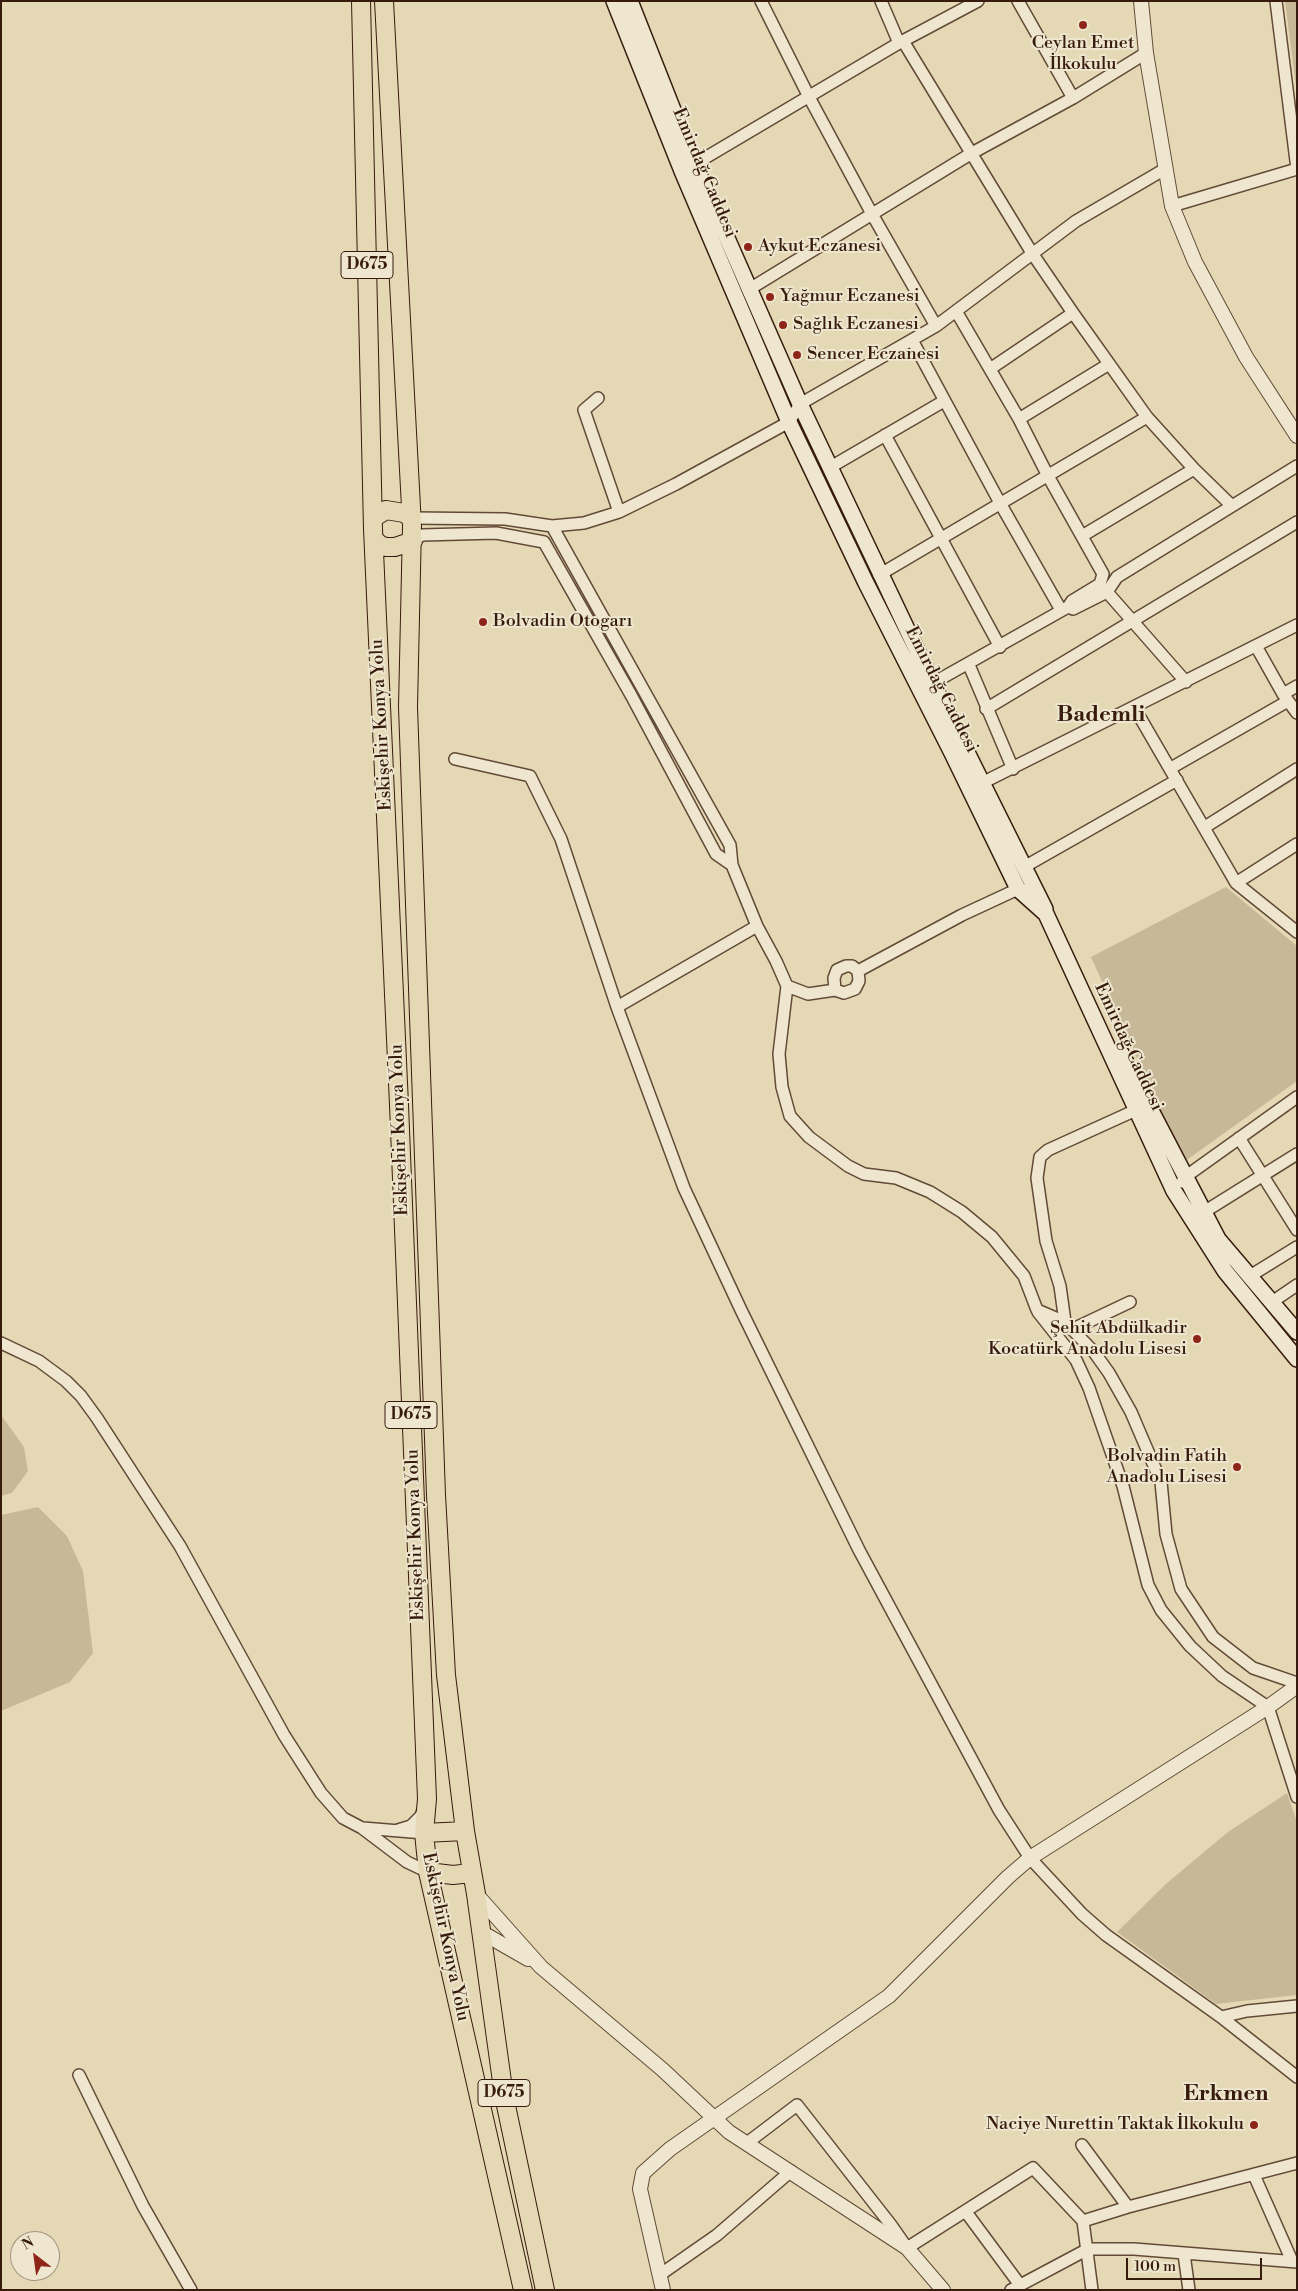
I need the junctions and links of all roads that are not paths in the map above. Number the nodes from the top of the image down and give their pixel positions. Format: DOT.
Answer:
graph roads {
  1 [pos="361,1"];
  2 [pos="384,1"];
  3 [pos="614,1"];
  4 [pos="630,1"];
  5 [pos="761,1"];
  6 [pos="881,1"];
  7 [pos="978,1"];
  8 [pos="1018,1"];
  9 [pos="1142,1"];
  10 [pos="1276,1"];
  11 [pos="901,42"];
  12 [pos="1146,54"];
  13 [pos="809,96"];
  14 [pos="1073,98"];
  15 [pos="972,153"];
  16 [pos="688,167"];
  17 [pos="1165,169"];
  18 [pos="1172,206"];
  19 [pos="872,214"];
  20 [pos="1032,253"];
  21 [pos="748,290"];
  22 [pos="956,310"];
  23 [pos="1073,313"];
  24 [pos="936,326"];
  25 [pos="912,340"];
  26 [pos="1109,364"];
  27 [pos="990,369"];
  28 [pos="598,398"];
  29 [pos="944,401"];
  30 [pos="800,404"];
  31 [pos="1147,417"];
  32 [pos="1019,419"];
  33 [pos="789,422"];
  34 [pos="885,435"];
  35 [pos="1297,436"];
  36 [pos="1297,466"];
  37 [pos="829,468"];
  38 [pos="1194,469"];
  39 [pos="1048,476"];
  40 [pos="1000,503"];
  41 [pos="1232,506"];
  42 [pos="619,512"];
  43 [pos="412,518"];
  44 [pos="1297,522"];
  45 [pos="552,526"];
  46 [pos="373,529"];
  47 [pos="1082,536"];
  48 [pos="941,538"];
  49 [pos="413,541"];
  50 [pos="544,542"];
  51 [pos="880,575"];
  52 [pos="1108,592"];
  53 [pos="1064,608"];
  54 [pos="1133,622"];
  55 [pos="1297,625"];
  56 [pos="1256,646"];
  57 [pos="1000,647"];
  58 [pos="968,665"];
  59 [pos="1186,682"];
  60 [pos="1297,686"];
  61 [pos="926,687"];
  62 [pos="1285,698"];
  63 [pos="1134,707"];
  64 [pos="986,709"];
  65 [pos="1297,713"];
  66 [pos="455,759"];
  67 [pos="1170,768"];
  68 [pos="1013,769"];
  69 [pos="1297,769"];
  70 [pos="1177,780"];
  71 [pos="982,783"];
  72 [pos="1205,827"];
  73 [pos="1297,844"];
  74 [pos="732,865"];
  75 [pos="1024,867"];
  76 [pos="1236,883"];
  77 [pos="1018,889"];
  78 [pos="757,926"];
  79 [pos="1294,926"];
  80 [pos="858,970"];
  81 [pos="787,986"];
  82 [pos="835,990"];
  83 [pos="617,1007"];
  84 [pos="1297,1097"];
  85 [pos="1136,1110"];
  86 [pos="1239,1138"];
  87 [pos="1297,1154"];
  88 [pos="1264,1175"];
  89 [pos="1186,1177"];
  90 [pos="1174,1191"];
  91 [pos="1204,1212"];
  92 [pos="1297,1230"];
  93 [pos="1297,1247"];
  94 [pos="1250,1276"];
  95 [pos="1297,1285"];
  96 [pos="1130,1302"];
  97 [pos="1272,1302"];
  98 [pos="1037,1310"];
  99 [pos="1069,1326"];
  100 [pos="1297,1332"];
  101 [pos="1,1343"];
  102 [pos="1297,1359"];
  103 [pos="1297,1684"];
  104 [pos="1268,1707"];
  105 [pos="1297,1797"];
  106 [pos="427,1799"];
  107 [pos="362,1828"];
  108 [pos="464,1831"];
  109 [pos="394,1832"];
  110 [pos="424,1833"];
  111 [pos="1030,1858"];
  112 [pos="428,1872"];
  113 [pos="470,1873"];
  114 [pos="476,1894"];
  115 [pos="481,1932"];
  116 [pos="539,1966"];
  117 [pos="1297,2006"];
  118 [pos="1221,2017"];
  119 [pos="79,2075"];
  120 [pos="1297,2077"];
  121 [pos="716,2118"];
  122 [pos="746,2143"];
  123 [pos="1082,2146"];
  124 [pos="1297,2163"];
  125 [pos="791,2171"];
  126 [pos="1254,2175"];
  127 [pos="1128,2207"];
  128 [pos="966,2212"];
  129 [pos="1084,2221"];
  130 [pos="907,2248"];
  131 [pos="1088,2249"];
  132 [pos="1184,2254"];
  133 [pos="1294,2261"];
  134 [pos="661,2274"];
  135 [pos="1015,2287"];
  136 [pos="191,2290"];
  137 [pos="523,2290"];
  138 [pos="545,2290"];
  139 [pos="663,2290"];
  140 [pos="943,2290"];
  141 [pos="1092,2290"];
  142 [pos="1190,2290"];
  1 -- 46 [label="highway, D675"];
  2 -- 43 [label="highway, D675"];
  3 -- 16 [label="main road, Emirdağ Caddesi"];
  4 -- 16 [label="main road, Emirdağ Caddesi"];
  5 -- 13 [label="street"];
  6 -- 11 [label="street"];
  7 -- 11 [label="street"];
  8 -- 14 [label="street"];
  9 -- 12 [label="street"];
  10 -- 18 [label="street"];
  11 -- 13 [label="street"];
  11 -- 15 [label="street"];
  12 -- 14 [label="street"];
  12 -- 17 [label="street"];
  13 -- 16 [label="street"];
  13 -- 19 [label="street"];
  14 -- 15 [label="street"];
  15 -- 19 [label="street"];
  15 -- 20 [label="street"];
  16 -- 21 [label="main road, Emirdağ Caddesi"];
  16 -- 33 [label="main road, Emirdağ Caddesi"];
  17 -- 18 [label="street"];
  17 -- 20 [label="street"];
  18 -- 35 [label="street"];
  19 -- 21 [label="street"];
  19 -- 24 [label="street"];
  20 -- 22 [label="street"];
  20 -- 23 [label="street"];
  21 -- 30 [label="main road, Emirdağ Caddesi"];
  22 -- 24 [label="street"];
  22 -- 27 [label="street"];
  23 -- 26 [label="street"];
  23 -- 27 [label="street"];
  24 -- 25 [label="street"];
  25 -- 29 [label="street"];
  25 -- 30 [label="street"];
  26 -- 31 [label="street"];
  26 -- 32 [label="street"];
  27 -- 32 [label="street"];
  28 -- 42 [label="street"];
  29 -- 34 [label="street"];
  29 -- 40 [label="street"];
  30 -- 33 [label="street"];
  30 -- 37 [label="main road, Emirdağ Caddesi"];
  31 -- 38 [label="street"];
  31 -- 39 [label="street"];
  32 -- 39 [label="street"];
  33 -- 42 [label="street"];
  33 -- 61 [label="main road, Emirdağ Caddesi"];
  34 -- 37 [label="street"];
  34 -- 48 [label="street"];
  36 -- 41 [label="street"];
  37 -- 51 [label="main road, Emirdağ Caddesi"];
  38 -- 41 [label="street"];
  38 -- 47 [label="street"];
  39 -- 40 [label="street"];
  39 -- 47 [label="street"];
  40 -- 48 [label="street"];
  40 -- 53 [label="street"];
  41 -- 52 [label="street"];
  42 -- 45 [label="street"];
  43 -- 45 [label="street"];
  43 -- 46 [label="highway"];
  43 -- 49 [label="highway, D675"];
  44 -- 54 [label="street"];
  45 -- 50 [label="street"];
  45 -- 74 [label="street"];
  46 -- 49 [label="highway"];
  46 -- 106 [label="highway, Eskişehir Konya Yolu / D675"];
  47 -- 53 [label="street"];
  48 -- 51 [label="street"];
  48 -- 57 [label="street"];
  49 -- 50 [label="street"];
  49 -- 108 [label="highway, D675"];
  50 -- 74 [label="street"];
  51 -- 61 [label="main road, Emirdağ Caddesi"];
  52 -- 53 [label="street"];
  52 -- 54 [label="street"];
  53 -- 57 [label="street"];
  54 -- 59 [label="street"];
  54 -- 64 [label="street"];
  55 -- 56 [label="street"];
  56 -- 59 [label="street"];
  56 -- 62 [label="street"];
  57 -- 58 [label="street"];
  58 -- 61 [label="street"];
  58 -- 64 [label="street"];
  59 -- 63 [label="street"];
  60 -- 62 [label="street"];
  61 -- 71 [label="main road, Emirdağ Caddesi"];
  61 -- 77 [label="main road, Emirdağ Caddesi"];
  62 -- 65 [label="street"];
  62 -- 67 [label="street"];
  63 -- 67 [label="street"];
  63 -- 68 [label="street"];
  64 -- 68 [label="street"];
  66 -- 83 [label="street"];
  67 -- 70 [label="street"];
  68 -- 71 [label="street"];
  69 -- 72 [label="street"];
  70 -- 72 [label="street"];
  70 -- 75 [label="street"];
  71 -- 75 [label="main road, Emirdağ Caddesi"];
  72 -- 76 [label="street"];
  73 -- 76 [label="street"];
  74 -- 78 [label="street"];
  75 -- 89 [label="main road, Emirdağ Caddesi"];
  76 -- 79 [label="street"];
  77 -- 80 [label="street"];
  77 -- 85 [label="main road, Emirdağ Caddesi"];
  78 -- 81 [label="street"];
  78 -- 83 [label="street"];
  80 -- 82 [label="street"];
  80 -- 82 [label="street"];
  81 -- 82 [label="street"];
  81 -- 98 [label="street"];
  83 -- 111 [label="street"];
  84 -- 86 [label="street"];
  85 -- 90 [label="main road, Emirdağ Caddesi"];
  85 -- 99 [label="street"];
  86 -- 88 [label="street"];
  86 -- 89 [label="street"];
  87 -- 88 [label="street"];
  88 -- 91 [label="street"];
  88 -- 92 [label="street"];
  89 -- 90 [label="street"];
  89 -- 91 [label="main road, Emirdağ Caddesi"];
  90 -- 102 [label="main road, Emirdağ Caddesi"];
  91 -- 94 [label="main road, Emirdağ Caddesi"];
  93 -- 94 [label="street"];
  94 -- 97 [label="main road, Emirdağ Caddesi"];
  95 -- 97 [label="street"];
  96 -- 99 [label="street"];
  97 -- 100 [label="main road, Emirdağ Caddesi"];
  98 -- 99 [label="street"];
  98 -- 104 [label="street"];
  99 -- 103 [label="street"];
  101 -- 107 [label="street"];
  103 -- 104 [label="street"];
  104 -- 105 [label="street"];
  104 -- 111 [label="street"];
  106 -- 109 [label="street"];
  106 -- 110 [label="highway, Eskişehir Konya Yolu / D675"];
  107 -- 109 [label="street"];
  107 -- 112 [label="street"];
  108 -- 110 [label="highway"];
  108 -- 113 [label="highway, D675"];
  109 -- 110 [label="street"];
  110 -- 112 [label="highway, Eskişehir Konya Yolu / D675"];
  111 -- 118 [label="street"];
  111 -- 121 [label="street"];
  112 -- 113 [label="highway"];
  112 -- 137 [label="highway, Eskişehir Konya Yolu / D675"];
  113 -- 114 [label="highway, D675"];
  114 -- 115 [label="highway, D675"];
  114 -- 116 [label="street"];
  115 -- 116 [label="street"];
  115 -- 138 [label="highway, D675"];
  116 -- 121 [label="street"];
  117 -- 118 [label="street"];
  118 -- 120 [label="street"];
  119 -- 136 [label="street"];
  121 -- 122 [label="street"];
  121 -- 134 [label="street"];
  122 -- 125 [label="street"];
  122 -- 130 [label="street"];
  123 -- 127 [label="street"];
  124 -- 126 [label="street"];
  125 -- 130 [label="street"];
  125 -- 134 [label="street"];
  126 -- 127 [label="street"];
  126 -- 133 [label="street"];
  127 -- 129 [label="street"];
  128 -- 129 [label="street"];
  128 -- 130 [label="street"];
  128 -- 135 [label="street"];
  129 -- 131 [label="street"];
  130 -- 140 [label="street"];
  131 -- 132 [label="street"];
  131 -- 135 [label="street"];
  131 -- 141 [label="street"];
  132 -- 133 [label="street"];
  132 -- 142 [label="street"];
  134 -- 139 [label="street"];
}
